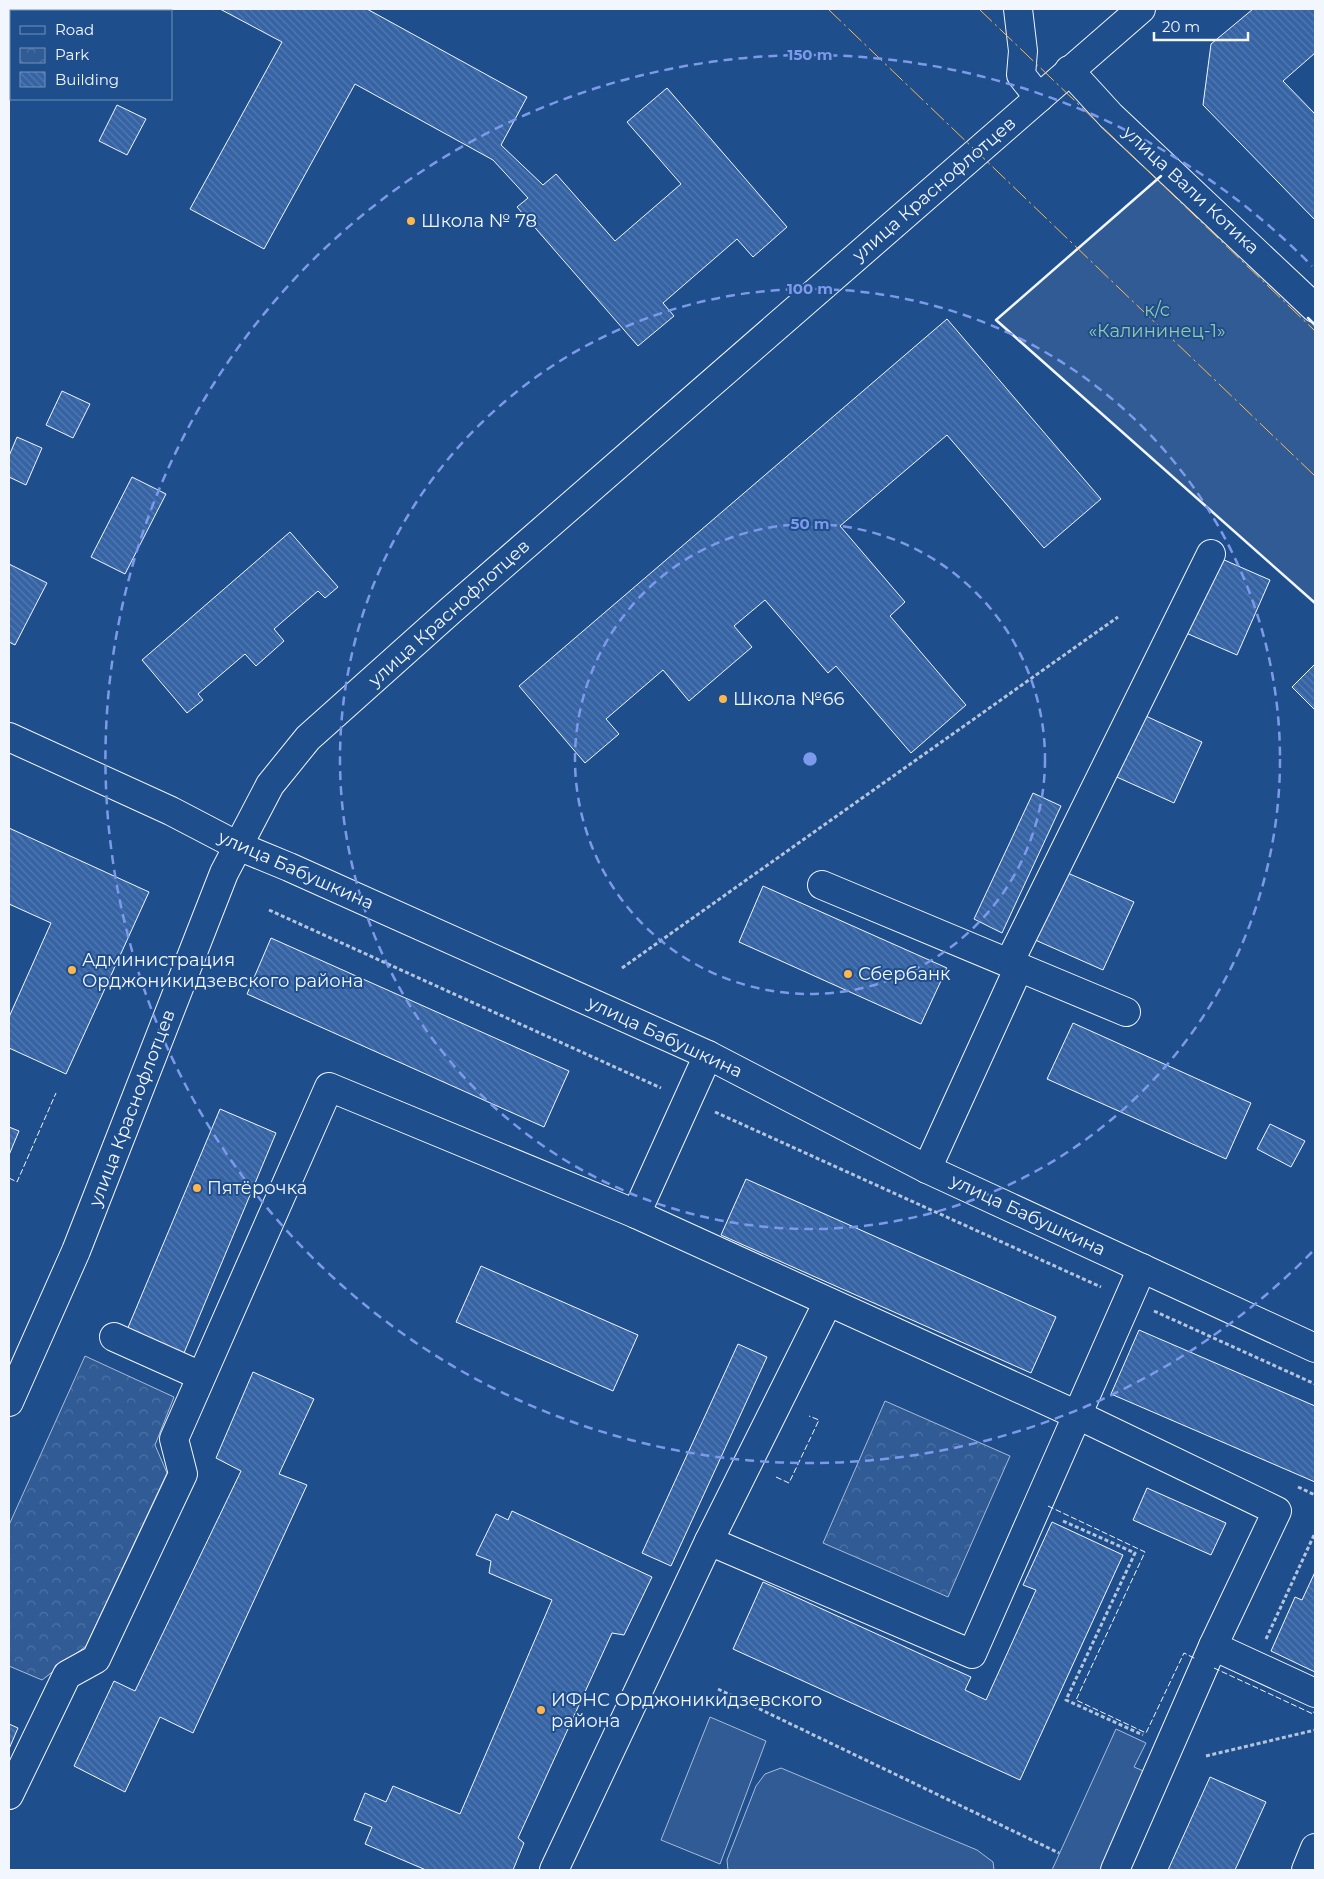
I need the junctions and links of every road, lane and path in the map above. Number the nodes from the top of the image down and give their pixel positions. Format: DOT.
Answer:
graph roads {
  1 [pos="1018,9"];
  2 [pos="1141,9"];
  3 [pos="1069,70"];
  4 [pos="1039,98"];
  5 [pos="1315,308"];
  6 [pos="1211,554"];
  7 [pos="1118,617"];
  8 [pos="9,737"];
  9 [pos="238,846"];
  10 [pos="822,885"];
  11 [pos="269,910"];
  12 [pos="1014,965"];
  13 [pos="622,968"];
  14 [pos="1126,1012"];
  15 [pos="708,1055"];
  16 [pos="688,1100"];
  17 [pos="927,1169"];
  18 [pos="636,1214"];
  19 [pos="1142,1268"];
  20 [pos="1128,1300"];
  21 [pos="828,1302"];
  22 [pos="114,1337"];
  23 [pos="1315,1348"];
  24 [pos="202,1376"];
  25 [pos="1315,1384"];
  26 [pos="9,1402"];
  27 [pos="1077,1414"];
  28 [pos="1297,1487"];
  29 [pos="1315,1495"];
  30 [pos="1036,1508"];
  31 [pos="1315,1533"];
  32 [pos="709,1541"];
  33 [pos="1264,1645"];
  34 [pos="1213,1646"];
  35 [pos="718,1689"];
  36 [pos="1315,1693"];
  37 [pos="1315,1730"];
  38 [pos="1169,1746"];
  39 [pos="1206,1756"];
  40 [pos="9,1795"];
  41 [pos="1315,1848"];
  42 [pos="1059,1853"];
  43 [pos="554,1870"];
  44 [pos="1115,1870"];
  45 [pos="1306,1870"];
  1 -- 4 [label="street"];
  2 -- 3 [label="street, улица Краснофлотцев"];
  3 -- 4 [label="street, улица Краснофлотцев"];
  3 -- 5 [label="street, улица Вали Котика"];
  4 -- 9 [label="street, улица Краснофлотцев"];
  6 -- 12 [label="street"];
  7 -- 13 [label="path"];
  8 -- 9 [label="street, улица Бабушкина"];
  9 -- 15 [label="street, улица Бабушкина"];
  9 -- 26 [label="street, улица Краснофлотцев"];
  10 -- 12 [label="street"];
  11 -- 16 [label="path"];
  12 -- 14 [label="street"];
  12 -- 17 [label="street"];
  15 -- 16 [label="street"];
  15 -- 17 [label="street, улица Бабушкина"];
  16 -- 18 [label="street"];
  16 -- 20 [label="path"];
  17 -- 19 [label="street, улица Бабушкина"];
  18 -- 21 [label="street"];
  18 -- 24 [label="street"];
  19 -- 20 [label="street"];
  19 -- 23 [label="street, улица Бабушкина"];
  20 -- 25 [label="path"];
  20 -- 27 [label="street"];
  21 -- 27 [label="street"];
  21 -- 32 [label="street"];
  22 -- 24 [label="street"];
  24 -- 40 [label="street"];
  27 -- 30 [label="street"];
  27 -- 34 [label="street"];
  28 -- 29 [label="path"];
  30 -- 32 [label="street"];
  30 -- 38 [label="path"];
  31 -- 33 [label="path"];
  32 -- 43 [label="street"];
  34 -- 36 [label="street"];
  34 -- 38 [label="street"];
  35 -- 42 [label="path"];
  37 -- 39 [label="path"];
  38 -- 44 [label="street"];
  41 -- 45 [label="street"];
}
